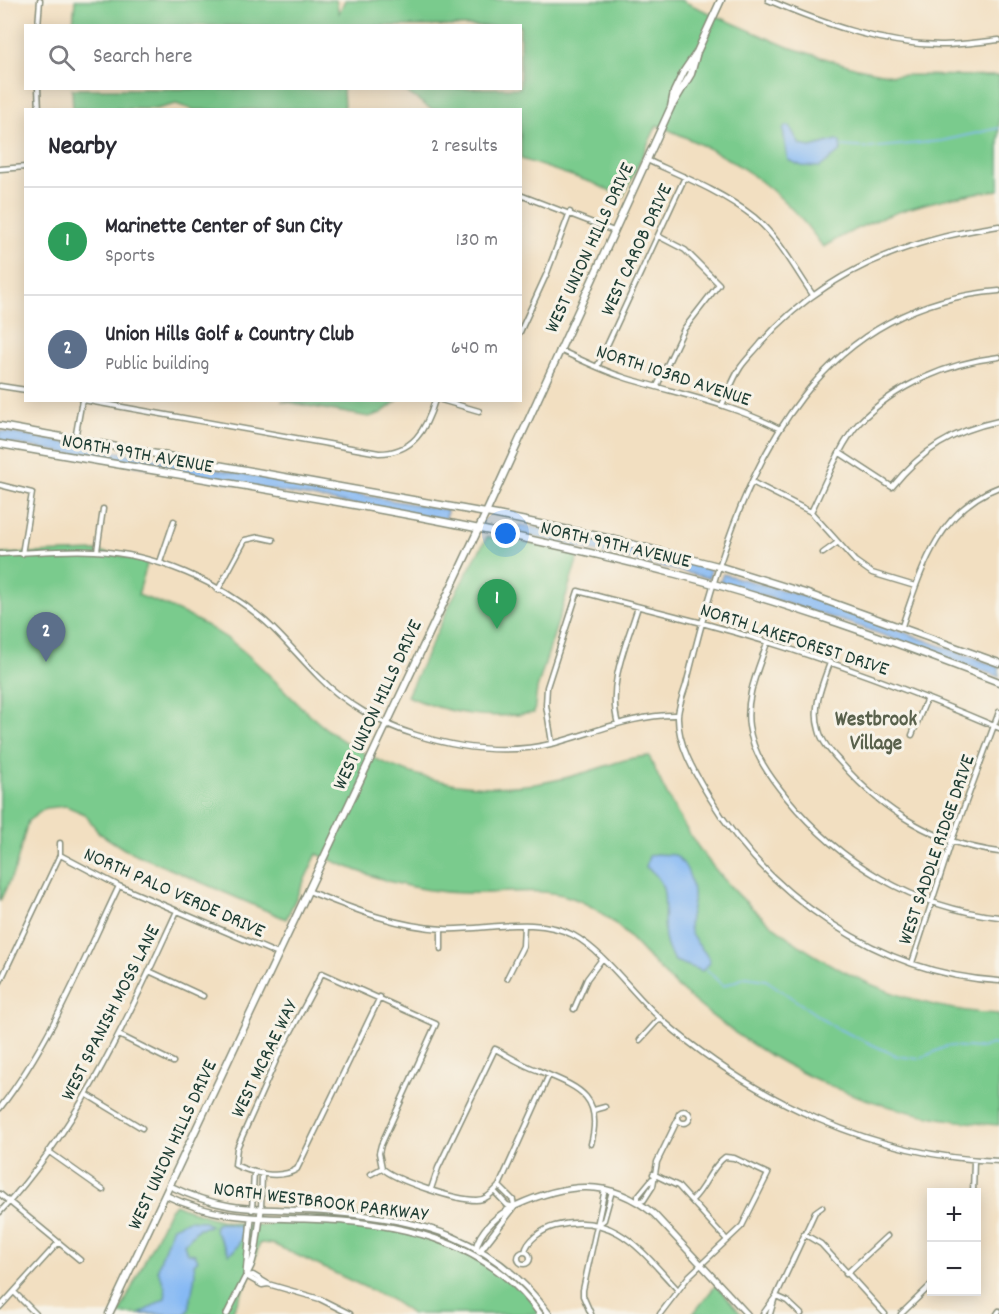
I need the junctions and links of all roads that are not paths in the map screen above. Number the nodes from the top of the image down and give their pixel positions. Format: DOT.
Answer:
graph roads {
  1 [pos="40,0"];
  2 [pos="721,0"];
  3 [pos="768,0"];
  4 [pos="38,24"];
  5 [pos="999,40"];
  6 [pos="38,90"];
  7 [pos="39,108"];
  8 [pos="647,159"];
  9 [pos="24,167"];
  10 [pos="0,170"];
  11 [pos="685,177"];
  12 [pos="522,196"];
  13 [pos="570,212"];
  14 [pos="999,226"];
  15 [pos="614,231"];
  16 [pos="658,236"];
  17 [pos="999,291"];
  18 [pos="813,295"];
  19 [pos="522,328"];
  20 [pos="559,350"];
  21 [pos="999,357"];
  22 [pos="597,367"];
  23 [pos="0,386"];
  24 [pos="657,386"];
  25 [pos="24,390"];
  26 [pos="82,402"];
  27 [pos="93,402"];
  28 [pos="434,402"];
  29 [pos="448,402"];
  30 [pos="722,405"];
  31 [pos="478,411"];
  32 [pos="999,421"];
  33 [pos="0,426"];
  34 [pos="780,429"];
  35 [pos="74,440"];
  36 [pos="0,444"];
  37 [pos="840,453"];
  38 [pos="752,482"];
  39 [pos="0,485"];
  40 [pos="999,487"];
  41 [pos="103,509"];
  42 [pos="811,512"];
  43 [pos="486,513"];
  44 [pos="174,521"];
  45 [pos="478,530"];
  46 [pos="273,540"];
  47 [pos="837,543"];
  48 [pos="97,551"];
  49 [pos="823,553"];
  50 [pos="0,554"];
  51 [pos="22,554"];
  52 [pos="160,562"];
  53 [pos="718,566"];
  54 [pos="713,584"];
  55 [pos="915,586"];
  56 [pos="218,590"];
  57 [pos="638,607"];
  58 [pos="702,623"];
  59 [pos="902,626"];
  60 [pos="767,643"];
  61 [pos="830,663"];
  62 [pos="999,663"];
  63 [pos="999,682"];
  64 [pos="927,698"];
  65 [pos="999,712"];
  66 [pos="678,715"];
  67 [pos="386,723"];
  68 [pos="618,724"];
  69 [pos="993,726"];
  70 [pos="999,728"];
  71 [pos="912,735"];
  72 [pos="552,743"];
  73 [pos="952,840"];
  74 [pos="60,843"];
  75 [pos="999,852"];
  76 [pos="60,855"];
  77 [pos="119,886"];
  78 [pos="307,891"];
  79 [pos="931,903"];
  80 [pos="177,911"];
  81 [pos="999,917"];
  82 [pos="524,925"];
  83 [pos="441,929"];
  84 [pos="441,948"];
  85 [pos="278,954"];
  86 [pos="602,959"];
  87 [pos="912,963"];
  88 [pos="149,971"];
  89 [pos="507,978"];
  90 [pos="999,981"];
  91 [pos="0,982"];
  92 [pos="203,996"];
  93 [pos="380,997"];
  94 [pos="574,1009"];
  95 [pos="660,1018"];
  96 [pos="119,1035"];
  97 [pos="640,1040"];
  98 [pos="173,1062"];
  99 [pos="549,1075"];
  100 [pos="86,1094"];
  101 [pos="605,1107"];
  102 [pos="0,1108"];
  103 [pos="594,1110"];
  104 [pos="678,1119"];
  105 [pos="142,1128"];
  106 [pos="591,1144"];
  107 [pos="48,1151"];
  108 [pos="974,1160"];
  109 [pos="999,1161"];
  110 [pos="382,1168"];
  111 [pos="254,1172"];
  112 [pos="262,1173"];
  113 [pos="371,1174"];
  114 [pos="653,1176"];
  115 [pos="170,1186"];
  116 [pos="499,1186"];
  117 [pos="973,1188"];
  118 [pos="431,1189"];
  119 [pos="605,1189"];
  120 [pos="103,1190"];
  121 [pos="494,1191"];
  122 [pos="612,1191"];
  123 [pos="0,1194"];
  124 [pos="165,1195"];
  125 [pos="692,1200"];
  126 [pos="9,1202"];
  127 [pos="638,1202"];
  128 [pos="514,1207"];
  129 [pos="822,1207"];
  130 [pos="252,1210"];
  131 [pos="261,1210"];
  132 [pos="0,1212"];
  133 [pos="251,1219"];
  134 [pos="259,1219"];
  135 [pos="599,1225"];
  136 [pos="804,1234"];
  137 [pos="887,1236"];
  138 [pos="727,1240"];
  139 [pos="58,1243"];
  140 [pos="476,1246"];
  141 [pos="482,1250"];
  142 [pos="525,1252"];
  143 [pos="476,1254"];
  144 [pos="80,1260"];
  145 [pos="701,1264"];
  146 [pos="846,1274"];
  147 [pos="246,1276"];
  148 [pos="927,1289"];
  149 [pos="678,1290"];
  150 [pos="14,1292"];
  151 [pos="776,1296"];
  152 [pos="0,1307"];
  153 [pos="36,1314"];
  154 [pos="109,1314"];
  155 [pos="227,1314"];
  156 [pos="350,1314"];
  157 [pos="540,1314"];
  158 [pos="549,1314"];
  159 [pos="591,1314"];
  160 [pos="660,1314"];
  161 [pos="747,1314"];
  162 [pos="763,1314"];
  163 [pos="770,1314"];
  164 [pos="801,1314"];
  165 [pos="885,1314"];
  166 [pos="901,1314"];
  1 -- 4 [label="street"];
  2 -- 8 [label="main road, WEST UNION HILLS DRIVE"];
  3 -- 5 [label="street"];
  6 -- 7 [label="street"];
  8 -- 11 [label="street"];
  8 -- 15 [label="main road, WEST UNION HILLS DRIVE"];
  9 -- 10 [label="street"];
  11 -- 16 [label="street, WEST CAROB DRIVE"];
  11 -- 18 [label="street"];
  12 -- 13 [label="street"];
  13 -- 15 [label="street"];
  13 -- 19 [label="street"];
  14 -- 18 [label="street"];
  15 -- 20 [label="main road, WEST UNION HILLS DRIVE"];
  16 -- 22 [label="street, WEST CAROB DRIVE"];
  16 -- 24 [label="street"];
  17 -- 34 [label="street"];
  18 -- 30 [label="street"];
  20 -- 22 [label="street, NORTH 103RD AVENUE"];
  20 -- 43 [label="main road, WEST UNION HILLS DRIVE"];
  21 -- 37 [label="street"];
  22 -- 24 [label="street, NORTH 103RD AVENUE"];
  23 -- 25 [label="street"];
  24 -- 30 [label="street, NORTH 103RD AVENUE"];
  26 -- 35 [label="street"];
  27 -- 28 [label="street"];
  29 -- 31 [label="street"];
  30 -- 34 [label="street, NORTH 103RD AVENUE"];
  32 -- 37 [label="street"];
  33 -- 35 [label="main road, NORTH 99TH AVENUE"];
  34 -- 38 [label="street"];
  35 -- 43 [label="main road, NORTH 99TH AVENUE"];
  36 -- 45 [label="main road, NORTH 99TH AVENUE"];
  37 -- 42 [label="street"];
  38 -- 42 [label="street"];
  38 -- 53 [label="street"];
  39 -- 51 [label="street"];
  40 -- 55 [label="street"];
  41 -- 48 [label="street"];
  42 -- 47 [label="street"];
  43 -- 45 [label="main road, WEST UNION HILLS DRIVE"];
  43 -- 53 [label="main road, NORTH 99TH AVENUE"];
  44 -- 52 [label="street"];
  45 -- 54 [label="main road, NORTH 99TH AVENUE"];
  45 -- 67 [label="main road, WEST UNION HILLS DRIVE"];
  46 -- 56 [label="street"];
  47 -- 49 [label="street"];
  47 -- 55 [label="street"];
  48 -- 51 [label="street"];
  48 -- 52 [label="street"];
  50 -- 51 [label="street"];
  52 -- 56 [label="street"];
  53 -- 54 [label="street"];
  53 -- 59 [label="main road, NORTH 99TH AVENUE"];
  54 -- 58 [label="street"];
  54 -- 63 [label="main road, NORTH 99TH AVENUE"];
  55 -- 59 [label="street"];
  56 -- 67 [label="street"];
  57 -- 58 [label="street, NORTH LAKEFOREST DRIVE"];
  57 -- 68 [label="street"];
  57 -- 72 [label="street, NORTH LAKEFOREST DRIVE"];
  58 -- 60 [label="street, NORTH LAKEFOREST DRIVE"];
  58 -- 66 [label="street"];
  59 -- 62 [label="main road, NORTH 99TH AVENUE"];
  60 -- 61 [label="street, NORTH LAKEFOREST DRIVE"];
  60 -- 79 [label="street"];
  61 -- 64 [label="street, NORTH LAKEFOREST DRIVE"];
  61 -- 73 [label="street"];
  64 -- 69 [label="street, NORTH LAKEFOREST DRIVE"];
  64 -- 71 [label="street"];
  65 -- 69 [label="street, WEST SADDLE RIDGE DRIVE"];
  66 -- 68 [label="street"];
  66 -- 87 [label="street"];
  67 -- 72 [label="street"];
  67 -- 78 [label="main road, WEST UNION HILLS DRIVE"];
  68 -- 72 [label="street"];
  69 -- 70 [label="street, NORTH LAKEFOREST DRIVE"];
  69 -- 73 [label="street, WEST SADDLE RIDGE DRIVE"];
  73 -- 75 [label="street"];
  73 -- 79 [label="street, WEST SADDLE RIDGE DRIVE"];
  74 -- 76 [label="street"];
  76 -- 77 [label="street, NORTH PALO VERDE DRIVE"];
  76 -- 91 [label="street"];
  77 -- 80 [label="street, NORTH PALO VERDE DRIVE"];
  77 -- 102 [label="street"];
  78 -- 83 [label="street"];
  78 -- 85 [label="main road, WEST UNION HILLS DRIVE"];
  79 -- 81 [label="street"];
  79 -- 87 [label="street, WEST SADDLE RIDGE DRIVE"];
  80 -- 85 [label="street, NORTH PALO VERDE DRIVE"];
  80 -- 88 [label="street, WEST SPANISH MOSS LANE"];
  82 -- 83 [label="street"];
  82 -- 86 [label="street"];
  82 -- 89 [label="street"];
  83 -- 84 [label="street"];
  85 -- 115 [label="main road, WEST UNION HILLS DRIVE"];
  86 -- 94 [label="street"];
  86 -- 95 [label="street"];
  87 -- 90 [label="street"];
  88 -- 92 [label="street"];
  88 -- 96 [label="street, WEST SPANISH MOSS LANE"];
  93 -- 110 [label="street"];
  93 -- 111 [label="street, WEST MCRAE WAY"];
  93 -- 112 [label="street"];
  95 -- 97 [label="street"];
  95 -- 108 [label="street"];
  96 -- 98 [label="street"];
  96 -- 100 [label="street, WEST SPANISH MOSS LANE"];
  99 -- 103 [label="street"];
  99 -- 116 [label="street"];
  99 -- 118 [label="street"];
  100 -- 105 [label="street"];
  100 -- 107 [label="street, WEST SPANISH MOSS LANE"];
  101 -- 103 [label="street"];
  103 -- 106 [label="street"];
  104 -- 114 [label="street"];
  107 -- 120 [label="street"];
  107 -- 126 [label="street, WEST SPANISH MOSS LANE"];
  108 -- 109 [label="street"];
  108 -- 117 [label="street"];
  110 -- 113 [label="street"];
  110 -- 118 [label="street"];
  111 -- 112 [label="street"];
  111 -- 130 [label="street"];
  112 -- 131 [label="street"];
  114 -- 125 [label="street"];
  114 -- 127 [label="street"];
  114 -- 127 [label="street"];
  115 -- 124 [label="main road, WEST UNION HILLS DRIVE"];
  115 -- 130 [label="street, NORTH WESTBROOK PARKWAY"];
  116 -- 121 [label="street"];
  116 -- 128 [label="street"];
  118 -- 121 [label="street"];
  119 -- 122 [label="street"];
  119 -- 128 [label="street"];
  119 -- 135 [label="street"];
  121 -- 128 [label="street"];
  122 -- 127 [label="street"];
  122 -- 135 [label="street"];
  123 -- 126 [label="street"];
  124 -- 133 [label="street, NORTH WESTBROOK PARKWAY"];
  124 -- 154 [label="main road, WEST UNION HILLS DRIVE"];
  125 -- 138 [label="street"];
  125 -- 138 [label="street"];
  126 -- 132 [label="street, WEST SPANISH MOSS LANE"];
  126 -- 139 [label="street"];
  127 -- 145 [label="street"];
  128 -- 140 [label="street"];
  128 -- 141 [label="street"];
  129 -- 136 [label="street"];
  130 -- 131 [label="street, NORTH WESTBROOK PARKWAY"];
  130 -- 133 [label="street"];
  131 -- 134 [label="street"];
  131 -- 140 [label="street, NORTH WESTBROOK PARKWAY"];
  133 -- 134 [label="street, NORTH WESTBROOK PARKWAY"];
  133 -- 147 [label="street"];
  134 -- 143 [label="street, NORTH WESTBROOK PARKWAY"];
  134 -- 147 [label="street"];
  135 -- 142 [label="street"];
  135 -- 149 [label="street"];
  135 -- 159 [label="street"];
  136 -- 146 [label="street"];
  136 -- 151 [label="street"];
  137 -- 146 [label="street"];
  138 -- 145 [label="street"];
  139 -- 144 [label="street"];
  139 -- 150 [label="street"];
  140 -- 141 [label="street, NORTH WESTBROOK PARKWAY"];
  140 -- 143 [label="street"];
  141 -- 143 [label="street"];
  141 -- 158 [label="street, NORTH WESTBROOK PARKWAY"];
  143 -- 157 [label="street, NORTH WESTBROOK PARKWAY"];
  145 -- 149 [label="street"];
  145 -- 161 [label="street"];
  146 -- 165 [label="street"];
  147 -- 155 [label="street"];
  147 -- 156 [label="street"];
  148 -- 166 [label="street"];
  149 -- 160 [label="street"];
  150 -- 152 [label="street"];
  150 -- 153 [label="street"];
  151 -- 162 [label="street"];
  151 -- 163 [label="street"];
  151 -- 164 [label="street"];
}
